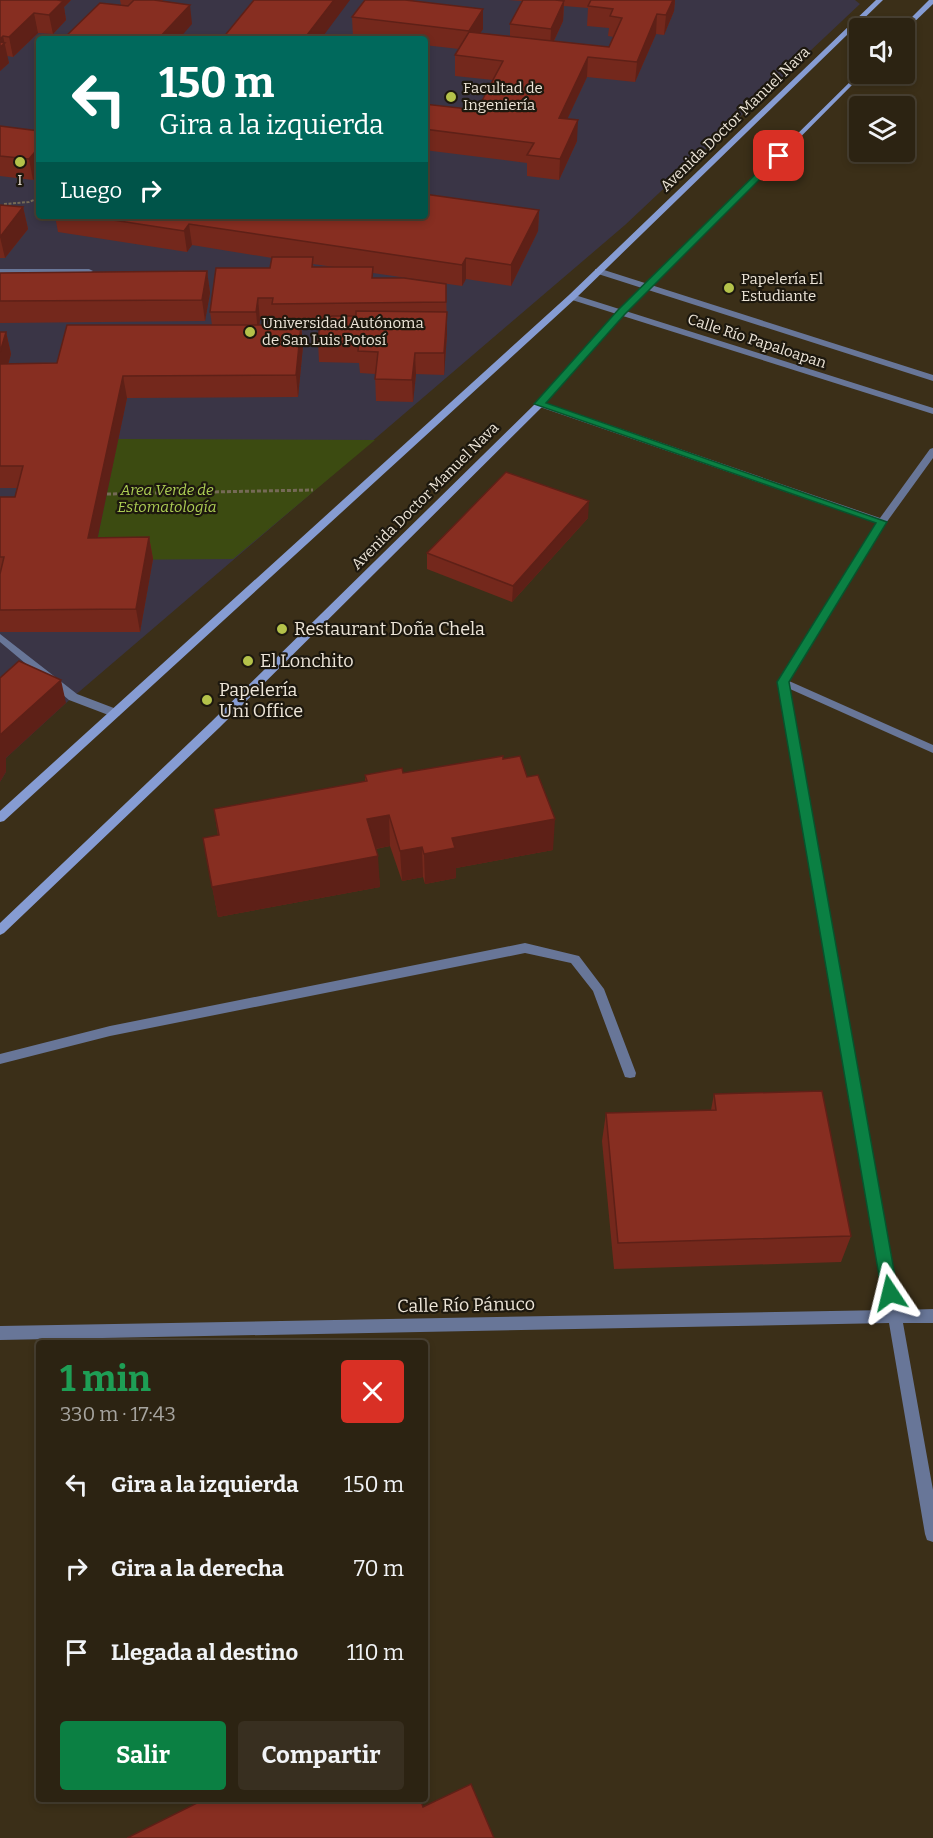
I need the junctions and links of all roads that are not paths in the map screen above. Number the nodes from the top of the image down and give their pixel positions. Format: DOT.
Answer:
graph roads {
  1 [pos="880,0"];
  2 [pos="933,0"];
  3 [pos="914,18"];
  4 [pos="850,84"];
  5 [pos="0,271"];
  6 [pos="89,271"];
  7 [pos="598,271"];
  8 [pos="649,288"];
  9 [pos="572,297"];
  10 [pos="622,312"];
  11 [pos="933,378"];
  12 [pos="540,404"];
  13 [pos="933,411"];
  14 [pos="933,452"];
  15 [pos="882,522"];
  16 [pos="0,637"];
  17 [pos="783,682"];
  18 [pos="115,713"];
  19 [pos="933,748"];
  20 [pos="0,818"];
  21 [pos="0,930"];
  22 [pos="0,1059"];
  23 [pos="630,1072"];
  24 [pos="894,1316"];
  25 [pos="933,1316"];
  26 [pos="0,1333"];
  27 [pos="933,1534"];
  1 -- 7 [label="main road, Avenida Doctor Manuel Nava"];
  2 -- 3 [label="main road"];
  4 -- 8 [label="main road, Avenida Doctor Manuel Nava"];
  5 -- 6 [label="street"];
  7 -- 8 [label="street, Calle Río Papaloapan"];
  7 -- 9 [label="main road, Avenida Doctor Manuel Nava"];
  8 -- 10 [label="main road, Avenida Doctor Manuel Nava"];
  8 -- 11 [label="street, Calle Río Papaloapan"];
  9 -- 10 [label="street, Calle Río Papaloapan"];
  9 -- 18 [label="main road, Avenida Doctor Manuel Nava"];
  10 -- 12 [label="main road, Avenida Doctor Manuel Nava"];
  10 -- 13 [label="street, Calle Río Papaloapan"];
  12 -- 15 [label="street"];
  12 -- 21 [label="main road, Avenida Doctor Manuel Nava"];
  14 -- 15 [label="street"];
  15 -- 17 [label="street"];
  16 -- 18 [label="street"];
  17 -- 19 [label="street"];
  17 -- 24 [label="street"];
  18 -- 20 [label="main road, Avenida Doctor Manuel Nava"];
  22 -- 23 [label="street"];
  24 -- 25 [label="street, Calle Río Pánuco"];
  24 -- 26 [label="street, Calle Río Pánuco"];
  24 -- 27 [label="street"];
}
